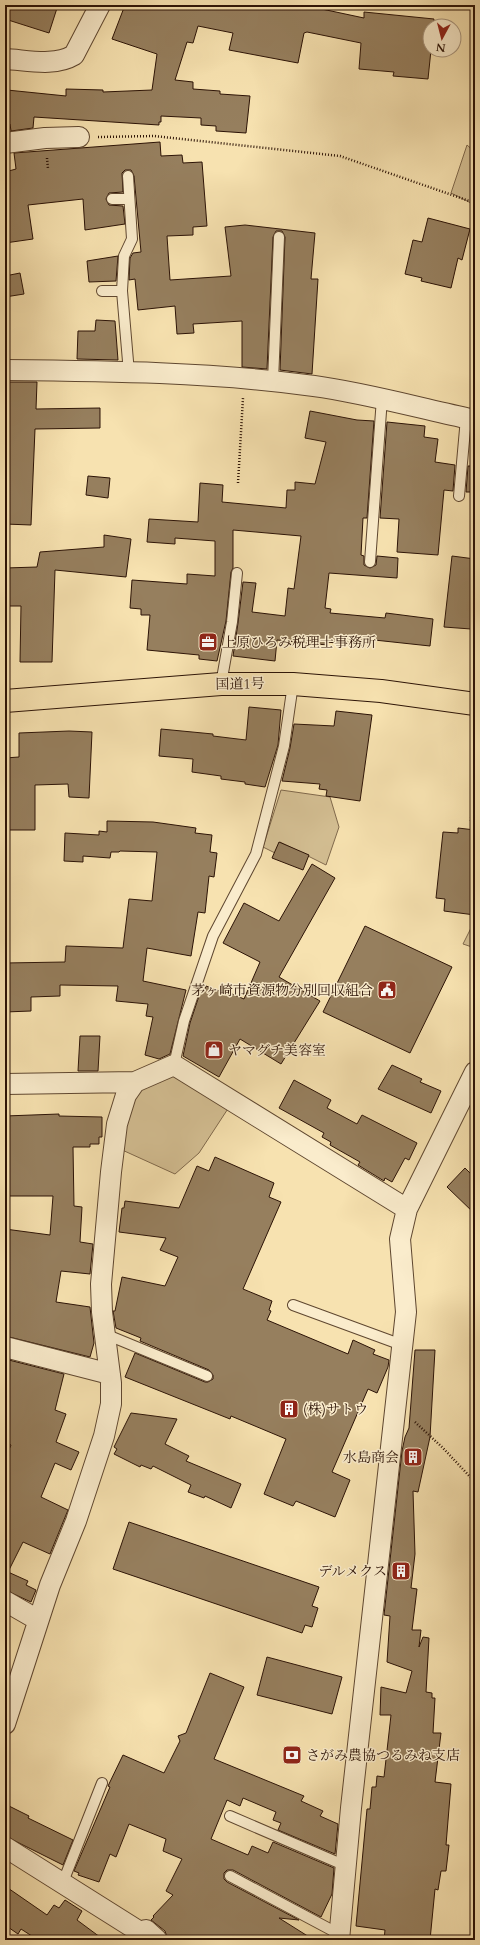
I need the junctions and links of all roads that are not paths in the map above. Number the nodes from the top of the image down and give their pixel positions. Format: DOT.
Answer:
graph roads {
  1 [pos="100,5"];
  2 [pos="5,59"];
  3 [pos="79,137"];
  4 [pos="5,143"];
  5 [pos="128,176"];
  6 [pos="112,199"];
  7 [pos="129,199"];
  8 [pos="279,237"];
  9 [pos="122,290"];
  10 [pos="102,291"];
  11 [pos="5,370"];
  12 [pos="129,372"];
  13 [pos="273,381"];
  14 [pos="382,398"];
  15 [pos="470,419"];
  16 [pos="459,496"];
  17 [pos="370,562"];
  18 [pos="237,573"];
  19 [pos="221,684"];
  20 [pos="293,684"];
  21 [pos="5,701"];
  22 [pos="475,704"];
  23 [pos="174,1065"];
  24 [pos="475,1072"];
  25 [pos="135,1082"];
  26 [pos="5,1084"];
  27 [pos="407,1209"];
  28 [pos="293,1305"];
  29 [pos="105,1334"];
  30 [pos="402,1345"];
  31 [pos="5,1346"];
  32 [pos="110,1374"];
  33 [pos="206,1376"];
  34 [pos="5,1601"];
  35 [pos="38,1620"];
  36 [pos="5,1724"];
  37 [pos="102,1783"];
  38 [pos="230,1816"];
  39 [pos="5,1847"];
  40 [pos="346,1866"];
  41 [pos="230,1876"];
  42 [pos="63,1882"];
  43 [pos="339,1937"];
  44 [pos="157,1940"];
  1 -- 2 [label="street"];
  3 -- 4 [label="street"];
  5 -- 7 [label="lane"];
  6 -- 7 [label="lane"];
  7 -- 9 [label="lane"];
  8 -- 13 [label="lane"];
  9 -- 10 [label="lane"];
  9 -- 12 [label="lane"];
  11 -- 12 [label="street"];
  12 -- 13 [label="street"];
  13 -- 14 [label="street"];
  14 -- 15 [label="street"];
  14 -- 17 [label="lane"];
  15 -- 16 [label="lane"];
  18 -- 19 [label="lane"];
  19 -- 20 [label="highway, 国道1号"];
  19 -- 21 [label="highway, 国道1号"];
  20 -- 22 [label="highway, 国道1号"];
  20 -- 23 [label="lane"];
  23 -- 25 [label="street"];
  23 -- 27 [label="street"];
  24 -- 27 [label="street"];
  25 -- 26 [label="street"];
  25 -- 29 [label="street"];
  27 -- 30 [label="street"];
  28 -- 30 [label="lane"];
  29 -- 32 [label="street"];
  29 -- 33 [label="lane"];
  30 -- 40 [label="street"];
  31 -- 32 [label="street"];
  32 -- 35 [label="street"];
  34 -- 35 [label="street"];
  35 -- 36 [label="street"];
  37 -- 42 [label="lane"];
  38 -- 40 [label="lane"];
  39 -- 42 [label="street"];
  40 -- 43 [label="street"];
  41 -- 43 [label="lane"];
  42 -- 44 [label="street"];
}
